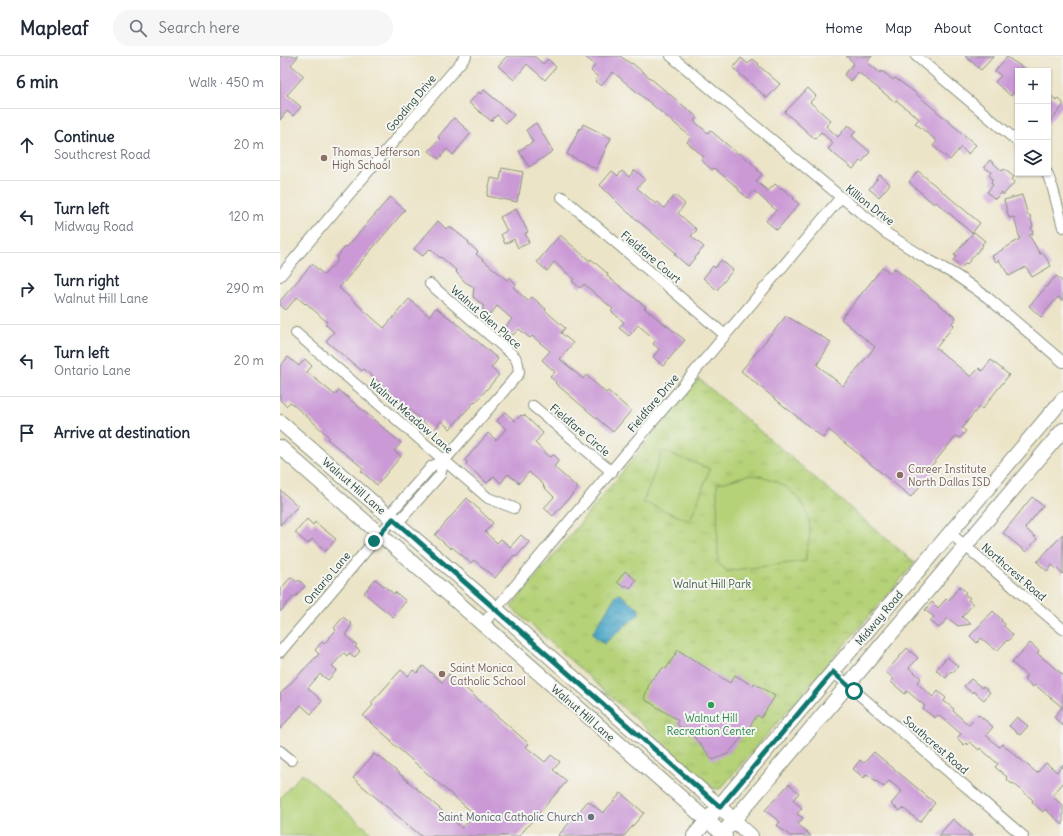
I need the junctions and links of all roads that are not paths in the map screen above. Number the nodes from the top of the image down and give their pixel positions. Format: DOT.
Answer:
graph roads {
  1 [pos="466,56"];
  2 [pos="671,56"];
  3 [pos="916,56"];
  4 [pos="1016,140"];
  5 [pos="1048,176"];
  6 [pos="562,197"];
  7 [pos="841,197"];
  8 [pos="1063,227"];
  9 [pos="280,276"];
  10 [pos="430,284"];
  11 [pos="296,333"];
  12 [pos="726,336"];
  13 [pos="1063,362"];
  14 [pos="519,373"];
  15 [pos="1063,399"];
  16 [pos="533,406"];
  17 [pos="280,422"];
  18 [pos="1063,430"];
  19 [pos="280,447"];
  20 [pos="444,460"];
  21 [pos="612,472"];
  22 [pos="982,494"];
  23 [pos="998,507"];
  24 [pos="514,508"];
  25 [pos="393,519"];
  26 [pos="950,533"];
  27 [pos="380,534"];
  28 [pos="965,546"];
  29 [pos="496,609"];
  30 [pos="483,624"];
  31 [pos="1063,629"];
  32 [pos="280,652"];
  33 [pos="563,669"];
  34 [pos="833,672"];
  35 [pos="551,685"];
  36 [pos="848,685"];
  37 [pos="280,750"];
  38 [pos="290,760"];
  39 [pos="720,807"];
  40 [pos="734,820"];
  41 [pos="707,821"];
  42 [pos="722,835"];
  43 [pos="694,836"];
  44 [pos="752,836"];
  45 [pos="1023,836"];
  1 -- 9 [label="street, Gooding Drive"];
  2 -- 7 [label="street, Killion Drive"];
  3 -- 4 [label="street"];
  5 -- 8 [label="street"];
  6 -- 12 [label="street, Fieldfare Court"];
  7 -- 12 [label="street, Fieldfare Drive"];
  7 -- 13 [label="street, Killion Drive"];
  10 -- 14 [label="street, Walnut Glen Place"];
  11 -- 20 [label="street, Walnut Meadow Lane"];
  12 -- 21 [label="street, Fieldfare Drive"];
  14 -- 20 [label="street, Ontario Lane"];
  15 -- 22 [label="main road, Midway Road"];
  16 -- 21 [label="street, Fieldfare Circle"];
  17 -- 25 [label="main road, Walnut Hill Lane"];
  18 -- 23 [label="main road, Midway Road"];
  19 -- 27 [label="main road, Walnut Hill Lane"];
  20 -- 24 [label="street, Walnut Meadow Lane"];
  20 -- 25 [label="street, Ontario Lane"];
  21 -- 29 [label="street, Fieldfare Drive"];
  22 -- 23 [label="main road"];
  22 -- 26 [label="main road, Midway Road"];
  23 -- 28 [label="main road, Midway Road"];
  25 -- 27 [label="street, Ontario Lane"];
  25 -- 29 [label="main road, Walnut Hill Lane"];
  26 -- 28 [label="street, Northcrest Road"];
  26 -- 34 [label="main road, Midway Road"];
  27 -- 30 [label="main road, Walnut Hill Lane"];
  27 -- 32 [label="street, Ontario Lane"];
  28 -- 31 [label="street, Northcrest Road"];
  28 -- 36 [label="main road, Midway Road"];
  29 -- 30 [label="street, Fieldfare Drive"];
  29 -- 33 [label="main road, Walnut Hill Lane"];
  30 -- 35 [label="main road, Walnut Hill Lane"];
  33 -- 35 [label="main road"];
  33 -- 39 [label="main road, Walnut Hill Lane"];
  34 -- 36 [label="street, Southcrest Road"];
  34 -- 39 [label="main road, Midway Road"];
  35 -- 41 [label="main road, Walnut Hill Lane"];
  36 -- 40 [label="main road, Midway Road"];
  36 -- 45 [label="street, Southcrest Road"];
  37 -- 38 [label="street"];
  39 -- 40 [label="main road, Walnut Hill Lane"];
  39 -- 41 [label="main road, Midway Road"];
  40 -- 42 [label="main road, Midway Road"];
  40 -- 44 [label="main road, Walnut Hill Lane"];
  41 -- 42 [label="main road, Walnut Hill Lane"];
  41 -- 43 [label="main road, Midway Road"];
}
